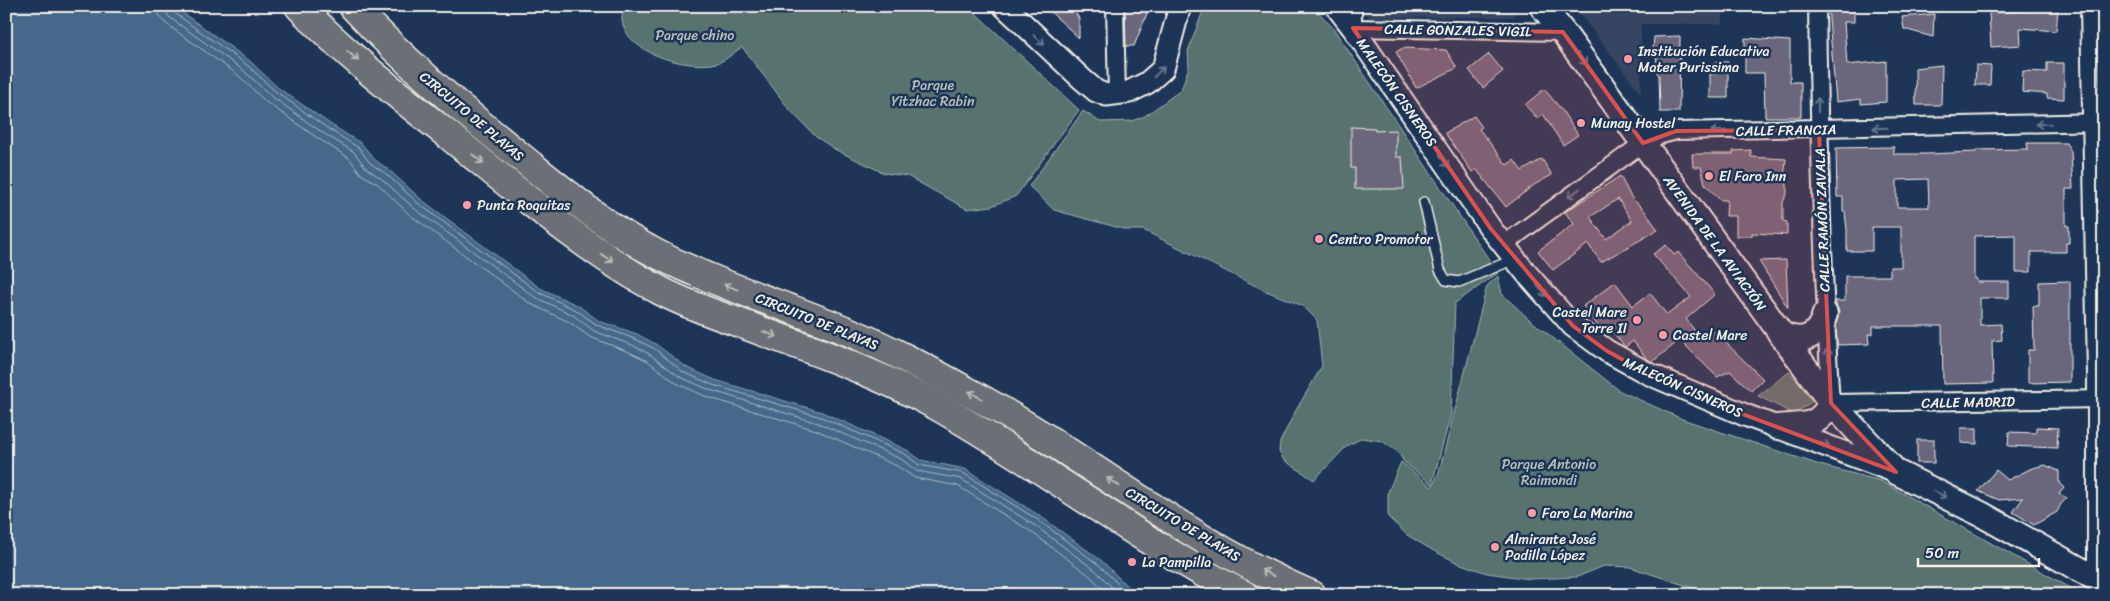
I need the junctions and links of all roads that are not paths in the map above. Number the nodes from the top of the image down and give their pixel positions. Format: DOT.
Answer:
graph roads {
  1 [pos="298,6"];
  2 [pos="353,6"];
  3 [pos="1004,6"];
  4 [pos="1116,6"];
  5 [pos="1180,6"];
  6 [pos="1336,6"];
  7 [pos="1353,6"];
  8 [pos="1542,6"];
  9 [pos="1817,6"];
  10 [pos="2089,6"];
  11 [pos="1354,28"];
  12 [pos="1563,32"];
  13 [pos="1117,95"];
  14 [pos="2098,122"];
  15 [pos="1819,130"];
  16 [pos="1643,143"];
  17 [pos="1424,202"];
  18 [pos="1509,252"];
  19 [pos="1825,314"];
  20 [pos="1780,333"];
  21 [pos="2100,399"];
  22 [pos="1831,403"];
  23 [pos="1777,427"];
  24 [pos="1896,472"];
  25 [pos="2100,581"];
  26 [pos="1244,595"];
  27 [pos="1312,595"];
  1 -- 26 [label="highway, CIRCUITO DE PLAYAS, one-way"];
  27 -- 2 [label="highway, CIRCUITO DE PLAYAS, one-way"];
  3 -- 13 [label="street, one-way"];
  4 -- 13 [label="street"];
  13 -- 5 [label="street, one-way"];
  6 -- 11 [label="street, MALECÓN CISNEROS"];
  7 -- 11 [label="street"];
  8 -- 12 [label="main road, AVENIDA DE LA AVIACIÓN"];
  15 -- 9 [label="street, CALLE RAMÓN ZAVALA, one-way"];
  10 -- 14 [label="street"];
  11 -- 12 [label="street, CALLE GONZALES VIGIL"];
  11 -- 18 [label="street, MALECÓN CISNEROS, one-way"];
  12 -- 16 [label="main road, AVENIDA DE LA AVIACIÓN, one-way"];
  14 -- 15 [label="street, CALLE FRANCIA, one-way"];
  14 -- 21 [label="street"];
  15 -- 16 [label="street, CALLE FRANCIA, one-way"];
  15 -- 19 [label="street, CALLE RAMÓN ZAVALA"];
  16 -- 18 [label="street, CALLE FRANCIA, one-way"];
  16 -- 20 [label="main road, AVENIDA DE LA AVIACIÓN"];
  17 -- 18 [label="lane"];
  18 -- 23 [label="street, MALECÓN CISNEROS, one-way"];
  19 -- 20 [label="main road"];
  22 -- 19 [label="street, CALLE RAMÓN ZAVALA, one-way"];
  20 -- 22 [label="main road, AVENIDA DE LA AVIACIÓN"];
  21 -- 22 [label="street, CALLE MADRID"];
  21 -- 25 [label="street"];
  22 -- 23 [label="main road"];
  22 -- 24 [label="main road, AVENIDA DE LA AVIACIÓN"];
  23 -- 24 [label="street, MALECÓN CISNEROS, one-way"];
  24 -- 25 [label="main road, MALECÓN CISNEROS, one-way"];
}
